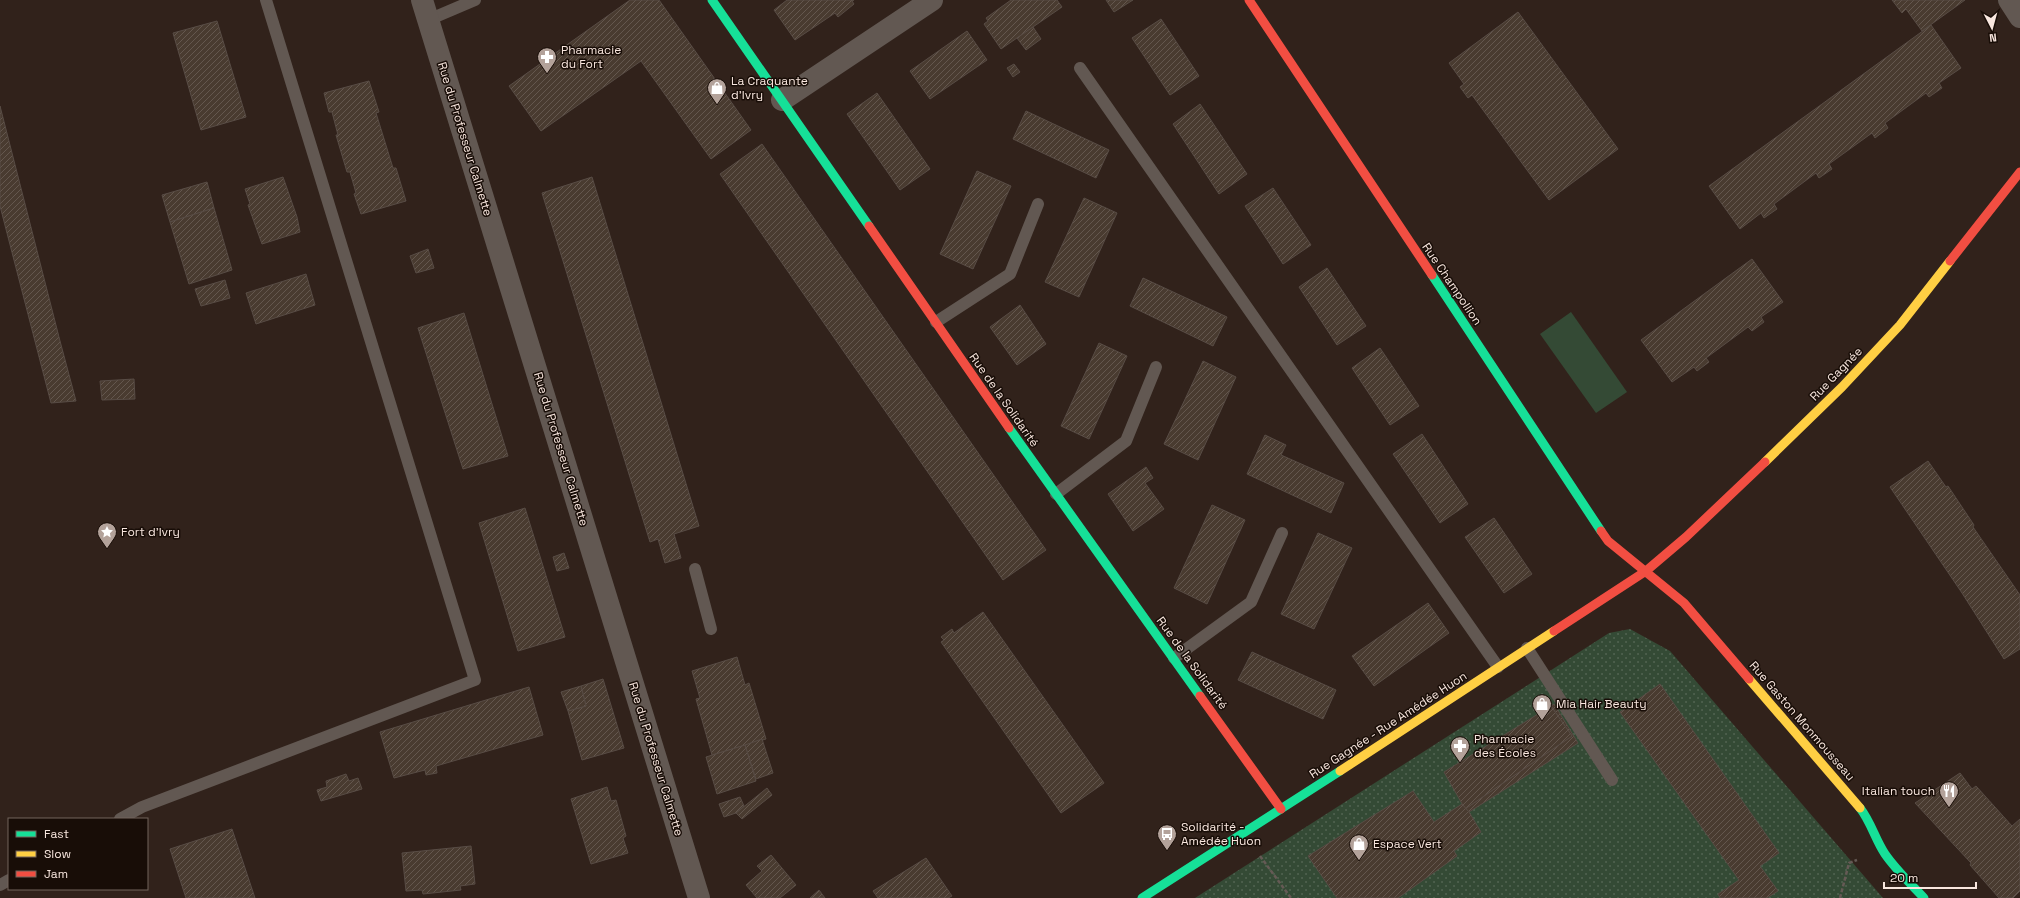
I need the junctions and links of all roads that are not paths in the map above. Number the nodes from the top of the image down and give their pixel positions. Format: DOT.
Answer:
graph roads {
  1 [pos="266,0"];
  2 [pos="475,0"];
  3 [pos="712,0"];
  4 [pos="932,0"];
  5 [pos="1249,0"];
  6 [pos="2009,0"];
  7 [pos="425,10"];
  8 [pos="2020,17"];
  9 [pos="1080,68"];
  10 [pos="782,100"];
  11 [pos="2020,172"];
  12 [pos="1038,204"];
  13 [pos="936,322"];
  14 [pos="1156,367"];
  15 [pos="1056,494"];
  16 [pos="1282,533"];
  17 [pos="695,569"];
  18 [pos="1646,571"];
  19 [pos="711,629"];
  20 [pos="1527,648"];
  21 [pos="1174,658"];
  22 [pos="1498,667"];
  23 [pos="1612,780"];
  24 [pos="1281,809"];
  25 [pos="122,818"];
  26 [pos="699,898"];
  27 [pos="1142,898"];
  28 [pos="1924,898"];
  1 -- 25 [label="lane"];
  2 -- 7 [label="lane"];
  3 -- 10 [label="street, Rue de la Solidarité"];
  4 -- 10 [label="street"];
  5 -- 18 [label="street, Rue Champollion"];
  6 -- 8 [label="street"];
  7 -- 26 [label="street, Rue du Professeur Calmette"];
  9 -- 22 [label="lane"];
  10 -- 13 [label="street, Rue de la Solidarité"];
  11 -- 18 [label="street, Rue Gagnée"];
  12 -- 13 [label="lane"];
  13 -- 15 [label="street, Rue de la Solidarité"];
  14 -- 15 [label="lane"];
  15 -- 21 [label="street, Rue de la Solidarité"];
  16 -- 21 [label="lane"];
  17 -- 19 [label="lane"];
  18 -- 20 [label="street, Rue Gagnée - Rue Amédée Huon"];
  18 -- 28 [label="street, Rue Gaston Monmousseau"];
  20 -- 22 [label="street, Rue Gagnée - Rue Amédée Huon"];
  20 -- 23 [label="lane"];
  21 -- 24 [label="street, Rue de la Solidarité"];
  22 -- 24 [label="street, Rue Gagnée - Rue Amédée Huon"];
  24 -- 27 [label="street, Rue Gagnée - Rue Amédée Huon"];
}
